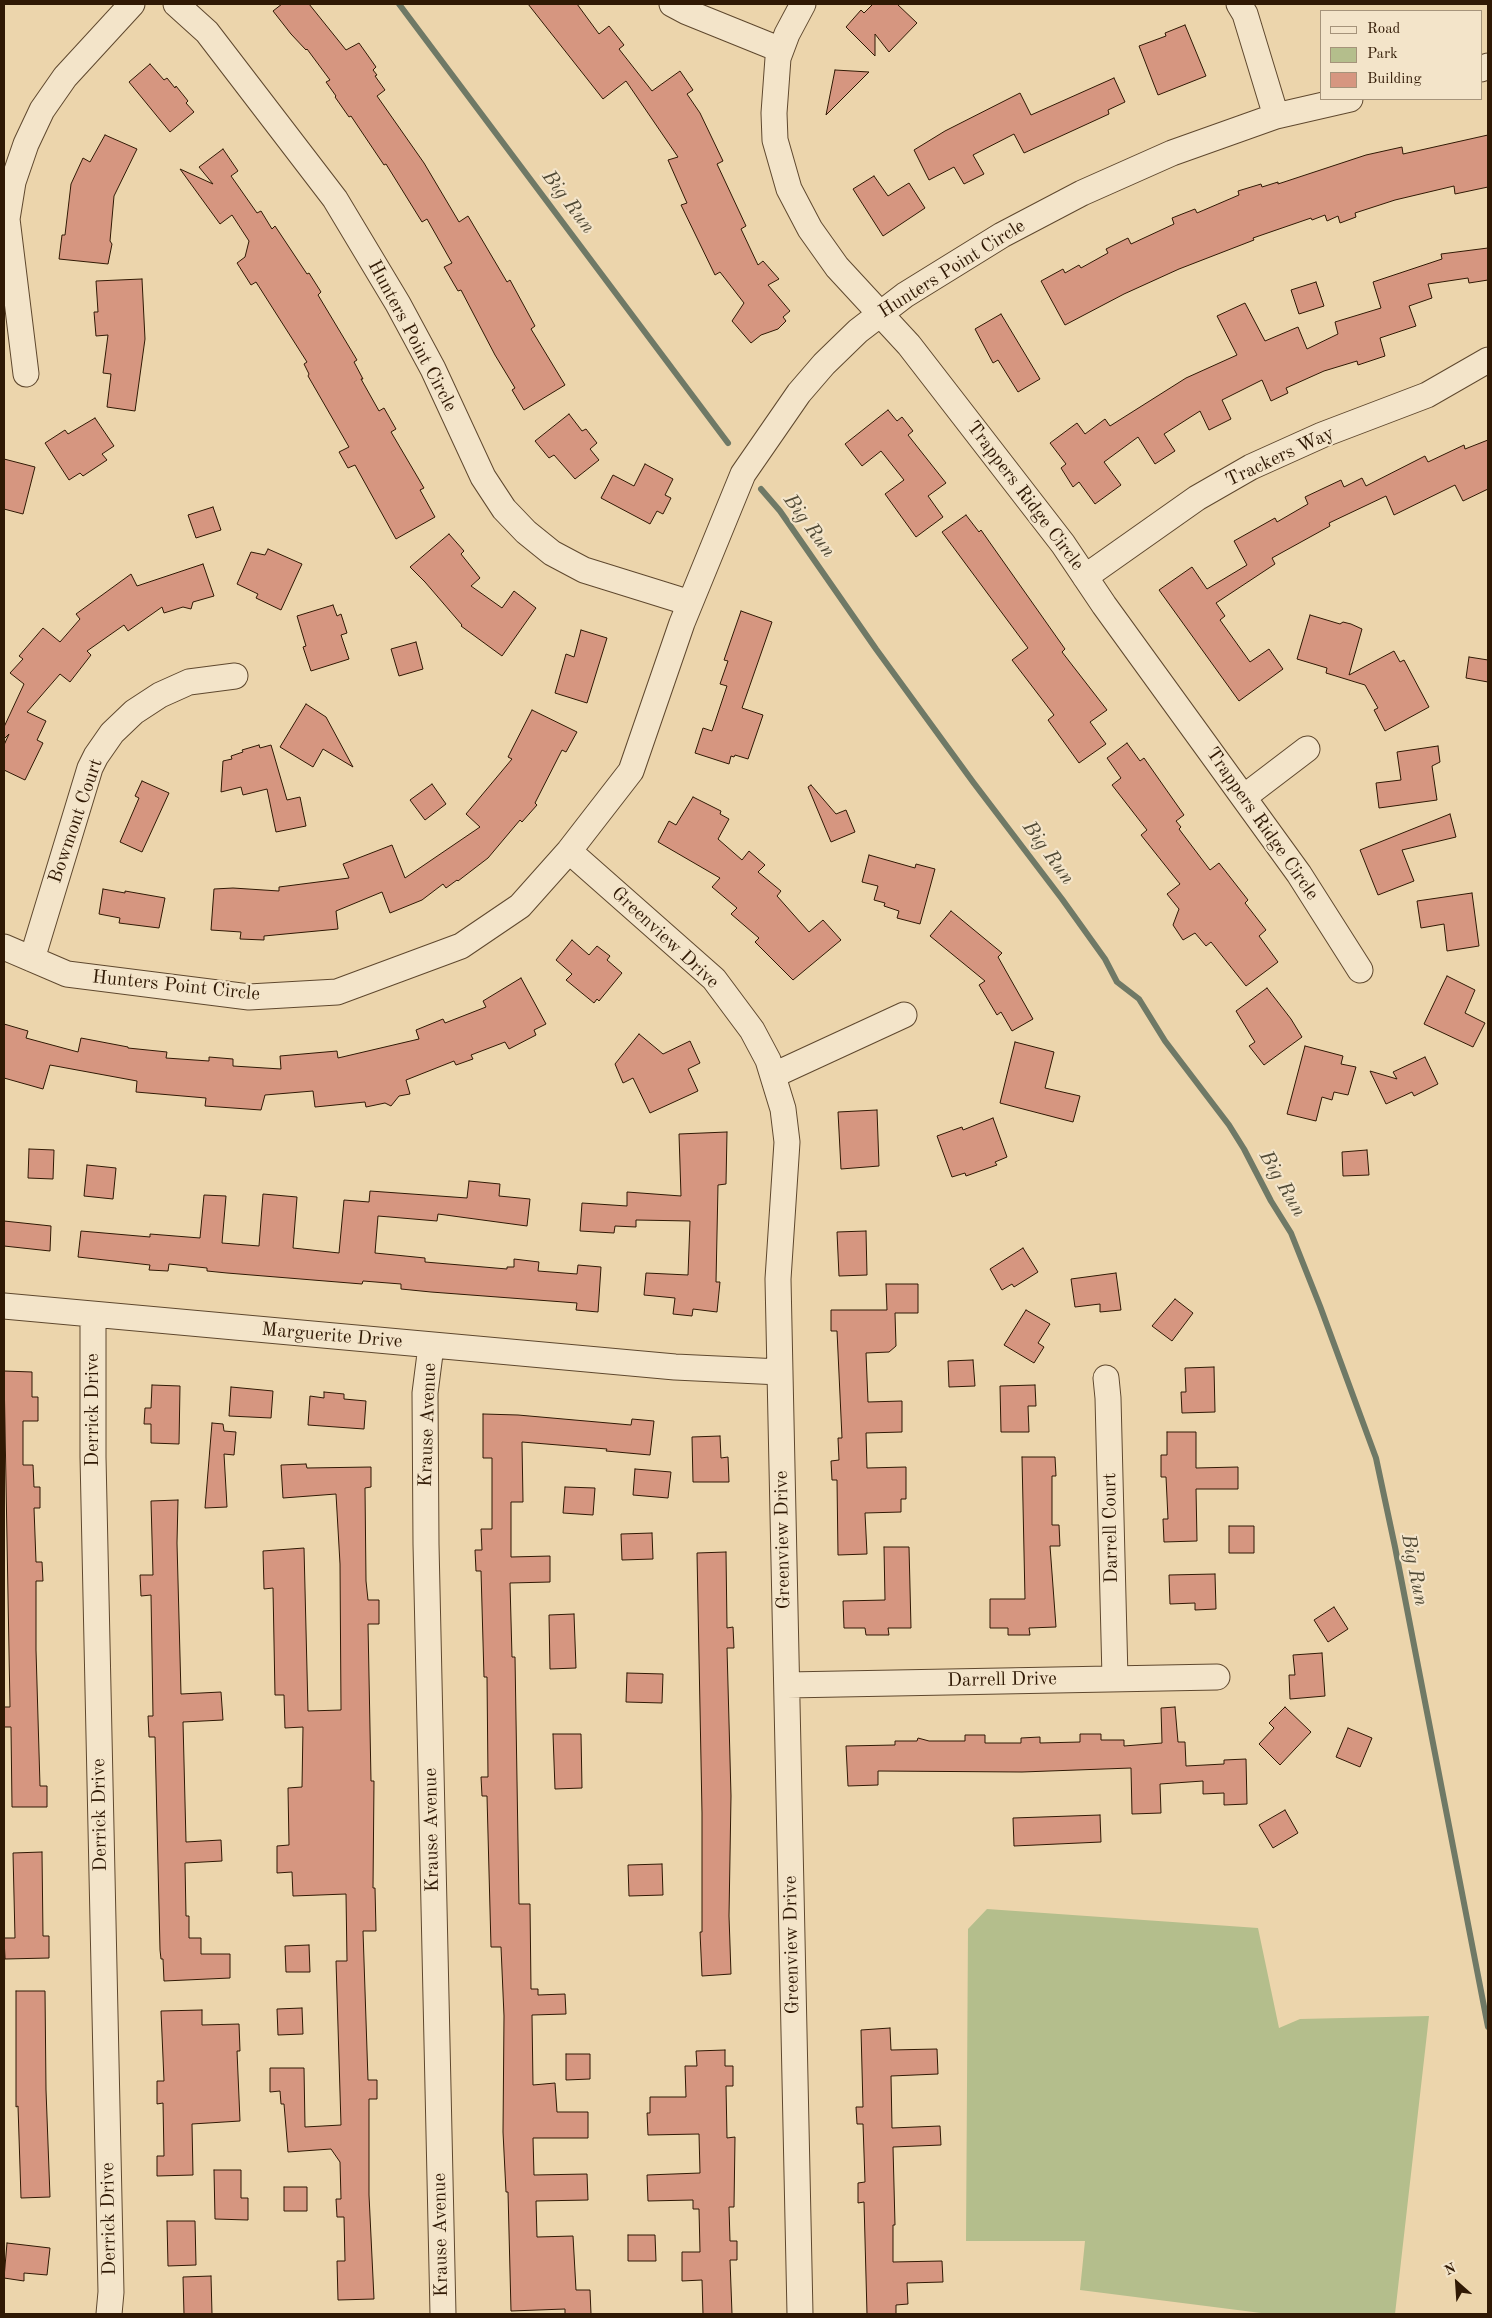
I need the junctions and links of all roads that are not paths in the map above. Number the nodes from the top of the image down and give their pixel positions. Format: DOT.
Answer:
graph roads {
  1 [pos="132,4"];
  2 [pos="176,4"];
  3 [pos="672,4"];
  4 [pos="803,4"];
  5 [pos="1239,4"];
  6 [pos="781,50"];
  7 [pos="1346,100"];
  8 [pos="1276,116"];
  9 [pos="881,314"];
  10 [pos="1488,360"];
  11 [pos="26,374"];
  12 [pos="1085,577"];
  13 [pos="690,602"];
  14 [pos="235,676"];
  15 [pos="1307,749"];
  16 [pos="1244,796"];
  17 [pos="569,851"];
  18 [pos="4,948"];
  19 [pos="32,959"];
  20 [pos="1360,970"];
  21 [pos="904,1015"];
  22 [pos="774,1075"];
  23 [pos="4,1306"];
  24 [pos="93,1315"];
  25 [pos="431,1346"];
  26 [pos="780,1372"];
  27 [pos="1106,1378"];
  28 [pos="1217,1677"];
  29 [pos="1115,1678"];
  30 [pos="787,1685"];
  31 [pos="109,2314"];
  32 [pos="443,2314"];
  33 [pos="800,2314"];
  1 -- 11 [label="street"];
  2 -- 13 [label="street, Hunters Point Circle"];
  3 -- 6 [label="street"];
  4 -- 6 [label="street, Trappers Ridge Circle"];
  5 -- 8 [label="street"];
  6 -- 9 [label="street, Trappers Ridge Circle"];
  7 -- 8 [label="street, Hunters Point Circle"];
  8 -- 9 [label="street, Hunters Point Circle"];
  9 -- 12 [label="street, Trappers Ridge Circle"];
  9 -- 13 [label="street, Hunters Point Circle"];
  10 -- 12 [label="street, Trackers Way"];
  12 -- 16 [label="street, Trappers Ridge Circle"];
  13 -- 17 [label="street, Hunters Point Circle"];
  14 -- 19 [label="street, Bowmont Court"];
  15 -- 16 [label="street"];
  16 -- 20 [label="street, Trappers Ridge Circle"];
  17 -- 19 [label="street, Hunters Point Circle"];
  17 -- 22 [label="street, Greenview Drive"];
  18 -- 19 [label="street, Hunters Point Circle"];
  21 -- 22 [label="street"];
  22 -- 26 [label="street, Greenview Drive"];
  23 -- 24 [label="street, Marguerite Drive"];
  24 -- 25 [label="street, Marguerite Drive"];
  24 -- 31 [label="street, Derrick Drive"];
  25 -- 26 [label="street, Marguerite Drive"];
  25 -- 32 [label="street, Krause Avenue"];
  26 -- 30 [label="street, Greenview Drive"];
  27 -- 29 [label="street, Darrell Court"];
  28 -- 29 [label="street, Darrell Drive"];
  29 -- 30 [label="street, Darrell Drive"];
  30 -- 33 [label="street, Greenview Drive"];
}
